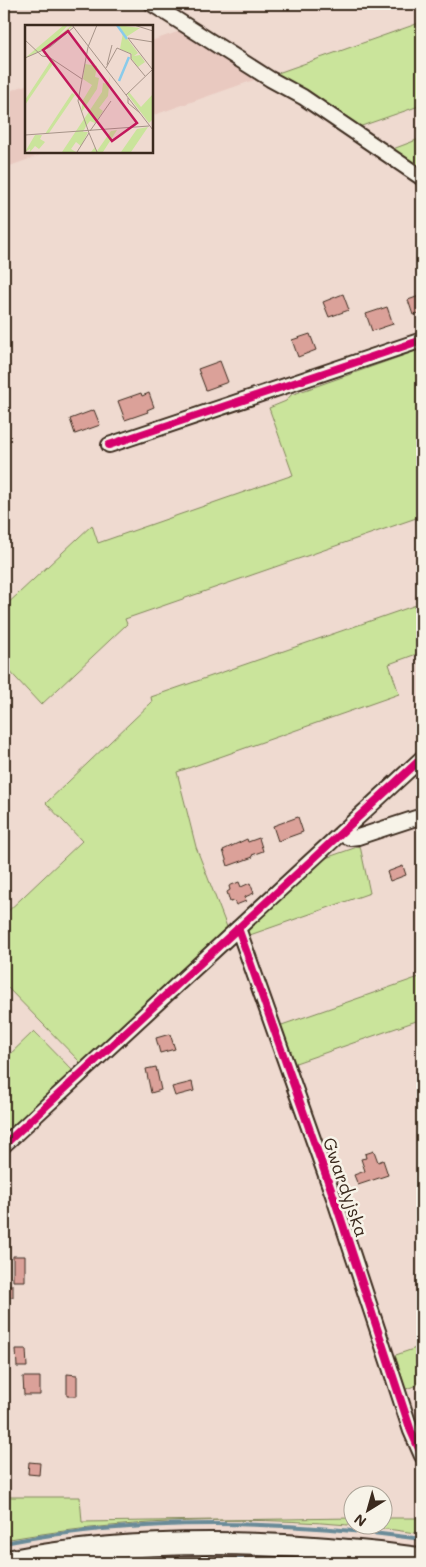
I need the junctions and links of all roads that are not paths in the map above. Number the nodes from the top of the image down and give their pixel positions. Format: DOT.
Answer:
graph roads {
  1 [pos="152,4"];
  2 [pos="422,178"];
  3 [pos="422,340"];
  4 [pos="109,445"];
  5 [pos="422,758"];
  6 [pos="422,816"];
  7 [pos="340,834"];
  8 [pos="238,928"];
  9 [pos="4,1145"];
  10 [pos="422,1456"];
  11 [pos="422,1559"];
  12 [pos="4,1562"];
  1 -- 2 [label="street"];
  3 -- 4 [label="street"];
  5 -- 7 [label="street"];
  6 -- 7 [label="street"];
  7 -- 8 [label="street"];
  8 -- 9 [label="street"];
  8 -- 10 [label="street, Gwardyjska"];
  11 -- 12 [label="main road"];
}
